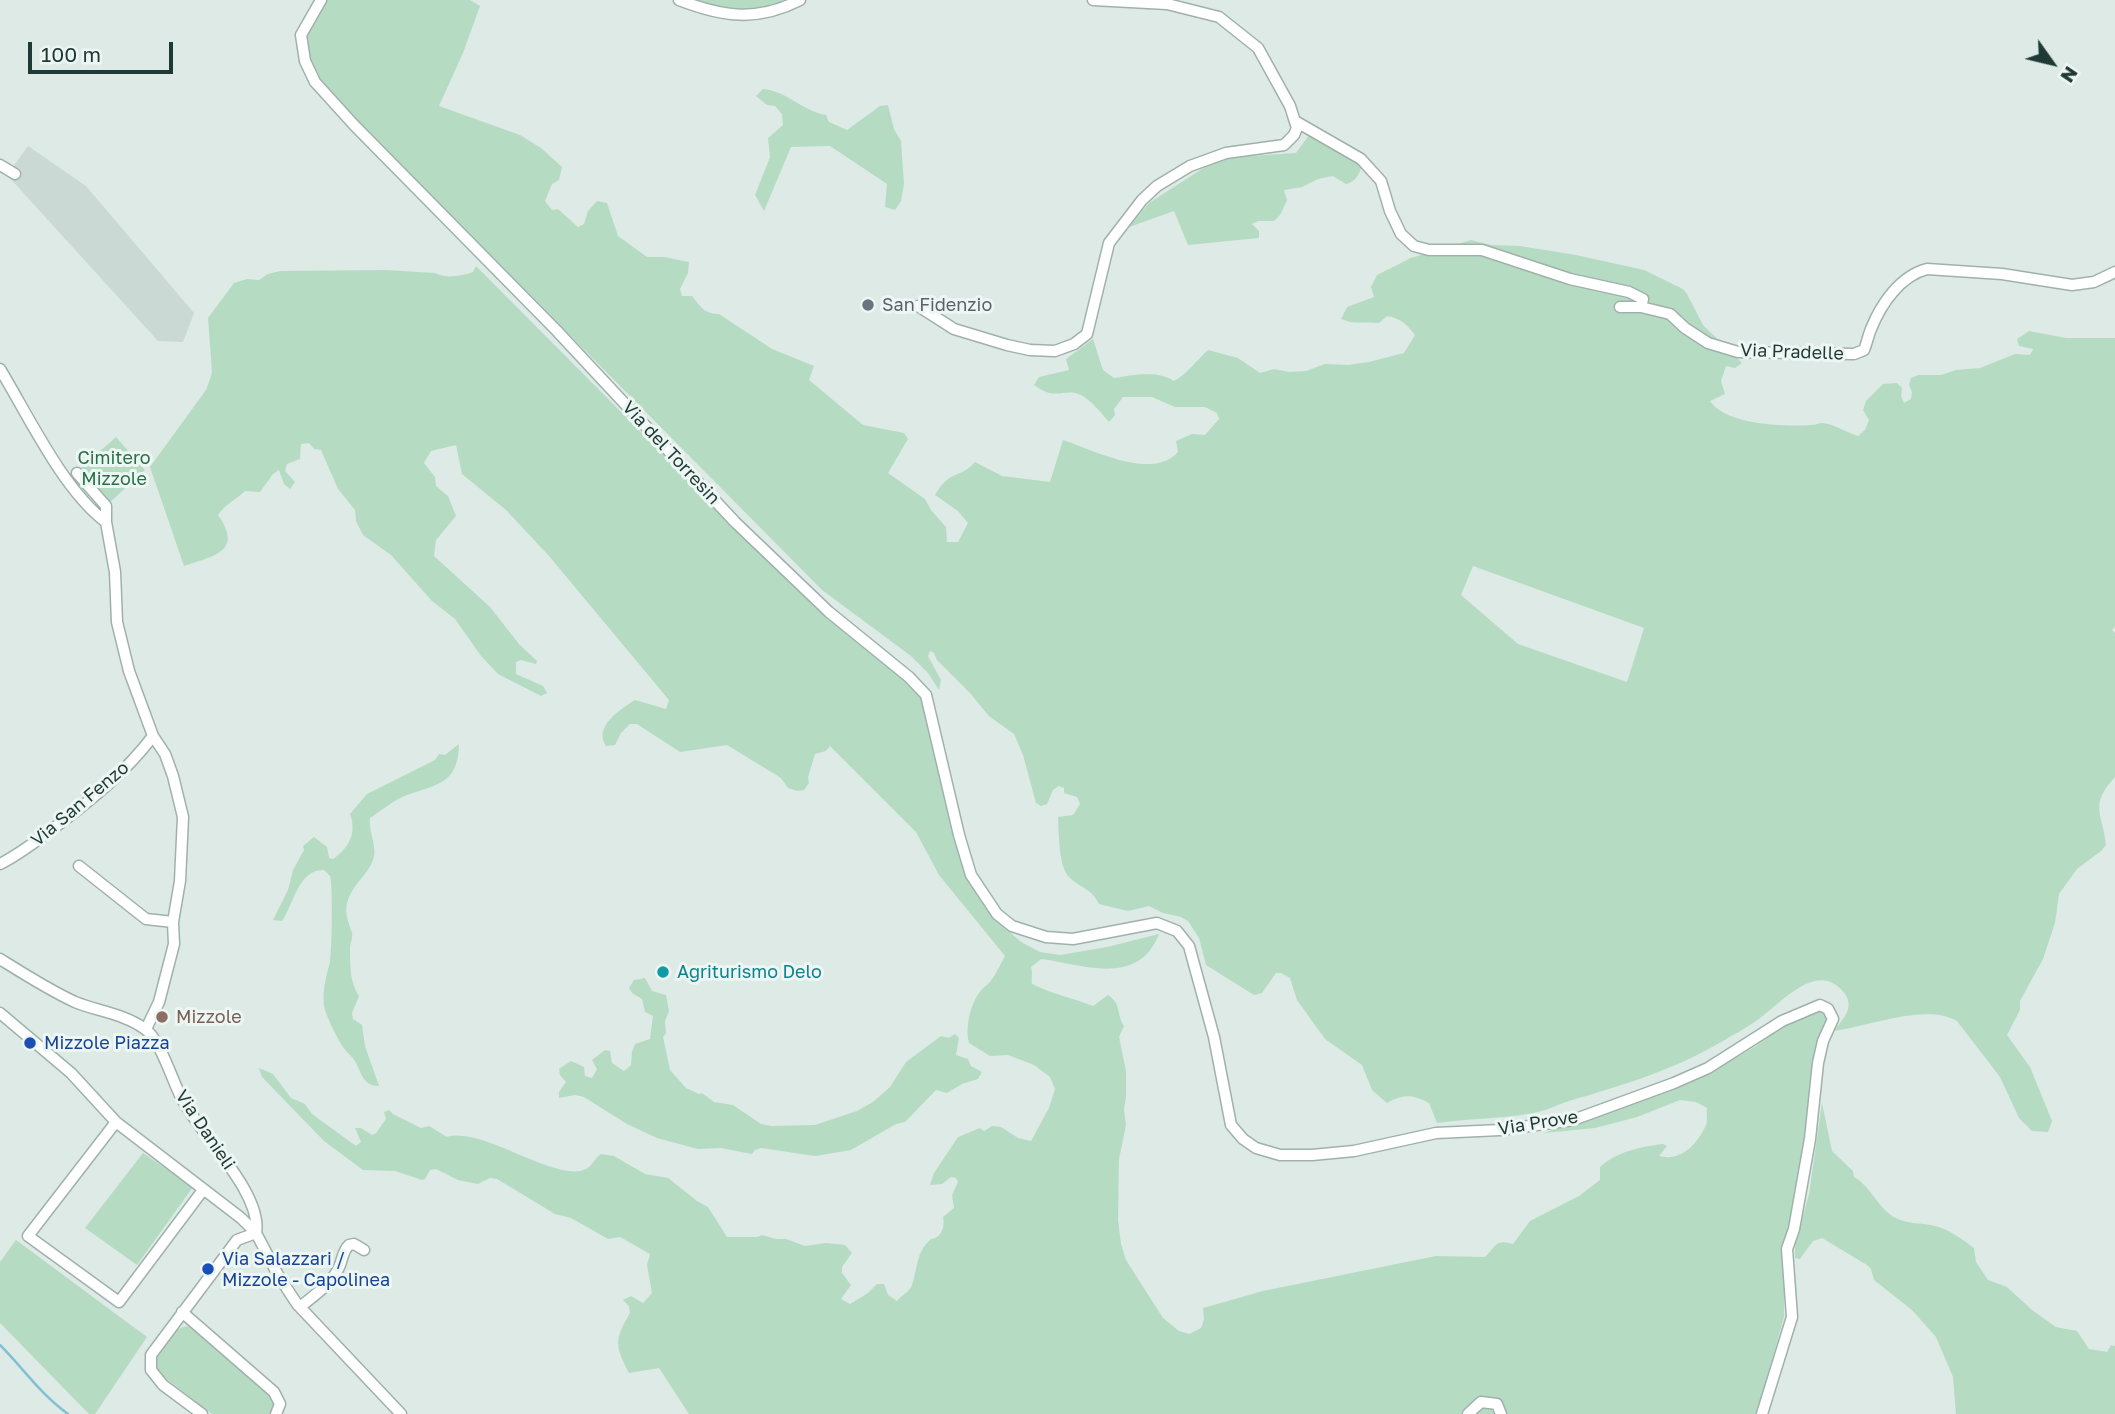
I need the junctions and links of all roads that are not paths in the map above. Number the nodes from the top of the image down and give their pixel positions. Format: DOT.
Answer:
graph roads {
  1 [pos="321,0"];
  2 [pos="679,0"];
  3 [pos="800,0"];
  4 [pos="1093,0"];
  5 [pos="1294,120"];
  6 [pos="0,165"];
  7 [pos="15,174"];
  8 [pos="2115,272"];
  9 [pos="918,306"];
  10 [pos="1620,307"];
  11 [pos="1641,307"];
  12 [pos="0,369"];
  13 [pos="77,473"];
  14 [pos="106,522"];
  15 [pos="153,736"];
  16 [pos="0,863"];
  17 [pos="79,866"];
  18 [pos="173,922"];
  19 [pos="1012,926"];
  20 [pos="0,959"];
  21 [pos="0,1013"];
  22 [pos="146,1029"];
  23 [pos="116,1122"];
  24 [pos="203,1189"];
  25 [pos="256,1233"];
  26 [pos="364,1250"];
  27 [pos="300,1307"];
  28 [pos="182,1312"];
  29 [pos="202,1414"];
  30 [pos="276,1414"];
  31 [pos="401,1414"];
  32 [pos="1468,1414"];
  33 [pos="1501,1414"];
  34 [pos="1762,1414"];
  1 -- 19 [label="street, Via del Torresin"];
  2 -- 3 [label="street"];
  4 -- 5 [label="street"];
  5 -- 9 [label="street"];
  5 -- 11 [label="street, Via Pradelle"];
  6 -- 7 [label="street"];
  8 -- 11 [label="street, Via Pradelle"];
  10 -- 11 [label="street, Via Pradelle"];
  12 -- 14 [label="street"];
  13 -- 14 [label="street"];
  14 -- 15 [label="street"];
  15 -- 16 [label="street, Via San Fenzo"];
  15 -- 18 [label="street"];
  17 -- 18 [label="street"];
  18 -- 22 [label="street"];
  19 -- 34 [label="street, Via Prove"];
  20 -- 22 [label="street"];
  21 -- 23 [label="street"];
  22 -- 25 [label="street, Via Danieli"];
  23 -- 24 [label="street"];
  23 -- 24 [label="street"];
  24 -- 25 [label="street"];
  25 -- 27 [label="street"];
  25 -- 28 [label="street"];
  26 -- 27 [label="street"];
  27 -- 31 [label="street"];
  28 -- 29 [label="street"];
  28 -- 30 [label="street"];
  32 -- 33 [label="street"];
}
